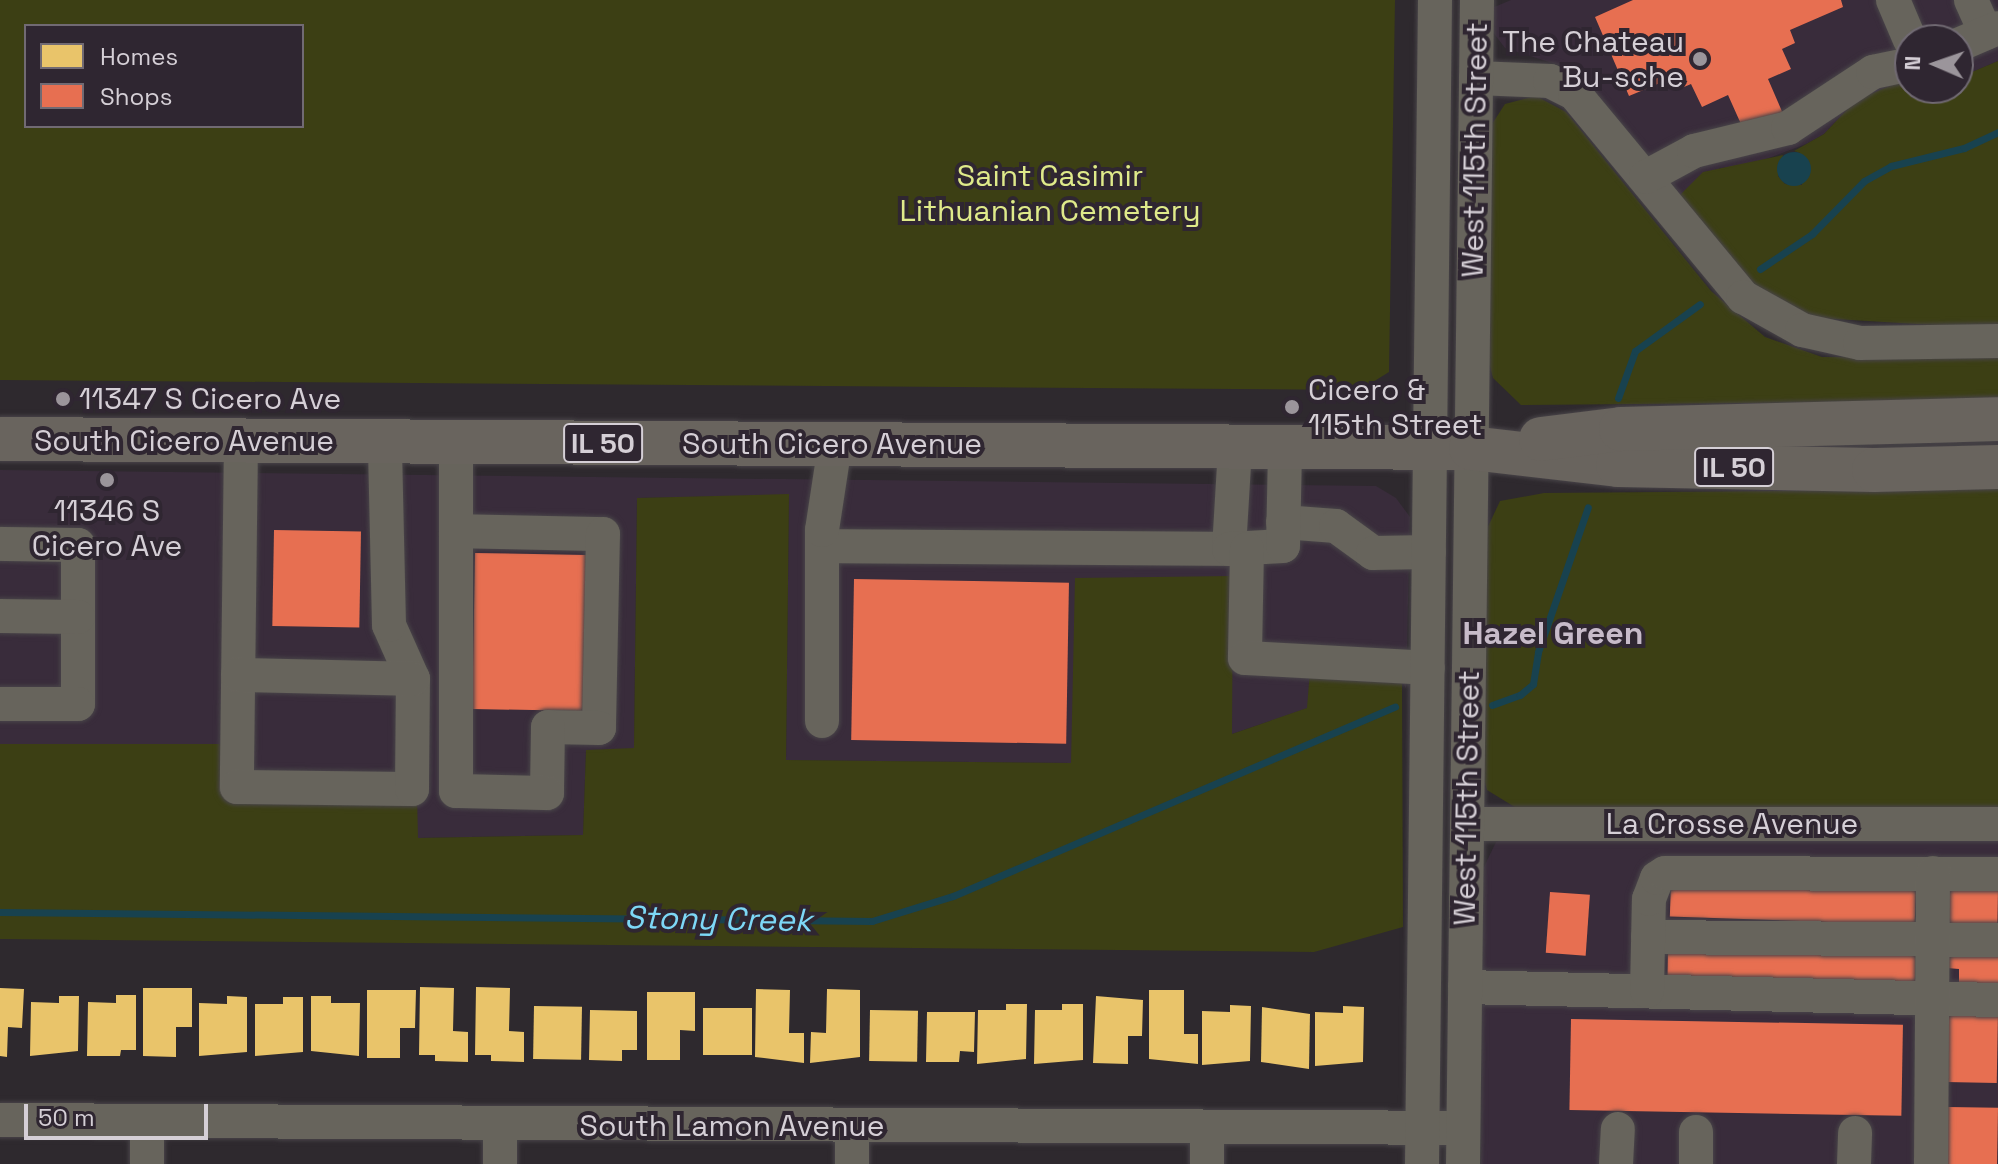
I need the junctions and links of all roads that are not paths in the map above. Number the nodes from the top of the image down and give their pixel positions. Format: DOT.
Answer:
graph roads {
  1 [pos="1435,0"];
  2 [pos="1477,0"];
  3 [pos="1893,0"];
  4 [pos="1971,0"];
  5 [pos="1903,24"];
  6 [pos="1981,35"];
  7 [pos="1894,67"];
  8 [pos="1476,78"];
  9 [pos="1646,177"];
  10 [pos="1998,341"];
  11 [pos="1998,419"];
  12 [pos="0,439"];
  13 [pos="241,441"];
  14 [pos="385,442"];
  15 [pos="456,442"];
  16 [pos="835,445"];
  17 [pos="1235,447"];
  18 [pos="1285,447"];
  19 [pos="1451,448"];
  20 [pos="1998,467"];
  21 [pos="1283,522"];
  22 [pos="456,531"];
  23 [pos="0,544"];
  24 [pos="822,546"];
  25 [pos="1238,549"];
  26 [pos="1429,552"];
  27 [pos="0,616"];
  28 [pos="78,617"];
  29 [pos="1428,668"];
  30 [pos="238,675"];
  31 [pos="413,679"];
  32 [pos="0,704"];
  33 [pos="822,721"];
  34 [pos="1467,824"];
  35 [pos="1998,824"];
  36 [pos="1933,873"];
  37 [pos="1998,874"];
  38 [pos="1648,937"];
  39 [pos="1931,939"];
  40 [pos="1998,940"];
  41 [pos="1465,987"];
  42 [pos="1647,991"];
  43 [pos="1932,999"];
  44 [pos="1998,1000"];
  45 [pos="0,1120"];
  46 [pos="147,1122"];
  47 [pos="500,1124"];
  48 [pos="852,1127"];
  49 [pos="1207,1128"];
  50 [pos="1421,1128"];
  51 [pos="1463,1128"];
  52 [pos="1618,1129"];
  53 [pos="147,1164"];
  54 [pos="500,1164"];
  55 [pos="852,1164"];
  56 [pos="1207,1164"];
  57 [pos="1422,1164"];
  58 [pos="1463,1164"];
  59 [pos="1616,1164"];
  60 [pos="1931,1164"];
  1 -- 19 [label="street, West 115th Street"];
  2 -- 8 [label="street, West 115th Street"];
  3 -- 5 [label="street"];
  4 -- 6 [label="street"];
  7 -- 9 [label="street"];
  8 -- 9 [label="street"];
  8 -- 19 [label="street, West 115th Street"];
  9 -- 10 [label="street"];
  11 -- 19 [label="main road, IL 50"];
  12 -- 13 [label="main road, South Cicero Avenue / IL 50"];
  13 -- 14 [label="main road, South Cicero Avenue / IL 50"];
  13 -- 30 [label="street"];
  14 -- 15 [label="main road, South Cicero Avenue / IL 50"];
  14 -- 31 [label="street"];
  15 -- 16 [label="main road, South Cicero Avenue / IL 50"];
  15 -- 22 [label="street"];
  16 -- 17 [label="main road, South Cicero Avenue / IL 50"];
  16 -- 24 [label="street"];
  17 -- 18 [label="main road, South Cicero Avenue / IL 50"];
  17 -- 25 [label="street"];
  18 -- 19 [label="main road, South Cicero Avenue / IL 50"];
  18 -- 21 [label="street"];
  19 -- 20 [label="main road, IL 50"];
  19 -- 26 [label="street, West 115th Street"];
  19 -- 34 [label="street, West 115th Street"];
  21 -- 25 [label="street"];
  21 -- 26 [label="street"];
  22 -- 22 [label="street"];
  23 -- 28 [label="street"];
  24 -- 25 [label="street"];
  24 -- 33 [label="street"];
  25 -- 29 [label="street"];
  26 -- 29 [label="street, West 115th Street"];
  27 -- 28 [label="street"];
  28 -- 32 [label="street"];
  29 -- 50 [label="street, West 115th Street"];
  30 -- 31 [label="street"];
  30 -- 31 [label="street"];
  34 -- 35 [label="street, La Crosse Avenue"];
  34 -- 41 [label="street, West 115th Street"];
  36 -- 37 [label="street"];
  36 -- 38 [label="street"];
  36 -- 39 [label="street"];
  38 -- 39 [label="street"];
  38 -- 42 [label="street"];
  39 -- 40 [label="street"];
  39 -- 43 [label="street"];
  41 -- 42 [label="street"];
  41 -- 51 [label="street, West 115th Street"];
  42 -- 43 [label="street"];
  43 -- 44 [label="street"];
  43 -- 60 [label="street"];
  45 -- 46 [label="street, South Lamon Avenue"];
  46 -- 47 [label="street, South Lamon Avenue"];
  46 -- 53 [label="street"];
  47 -- 48 [label="street, South Lamon Avenue"];
  47 -- 54 [label="street"];
  48 -- 49 [label="street, South Lamon Avenue"];
  48 -- 55 [label="street"];
  49 -- 50 [label="street, South Lamon Avenue"];
  49 -- 56 [label="street"];
  50 -- 51 [label="street, South Lamon Avenue"];
  50 -- 57 [label="street, West 115th Street"];
  51 -- 58 [label="street, West 115th Street"];
  52 -- 59 [label="street"];
}
